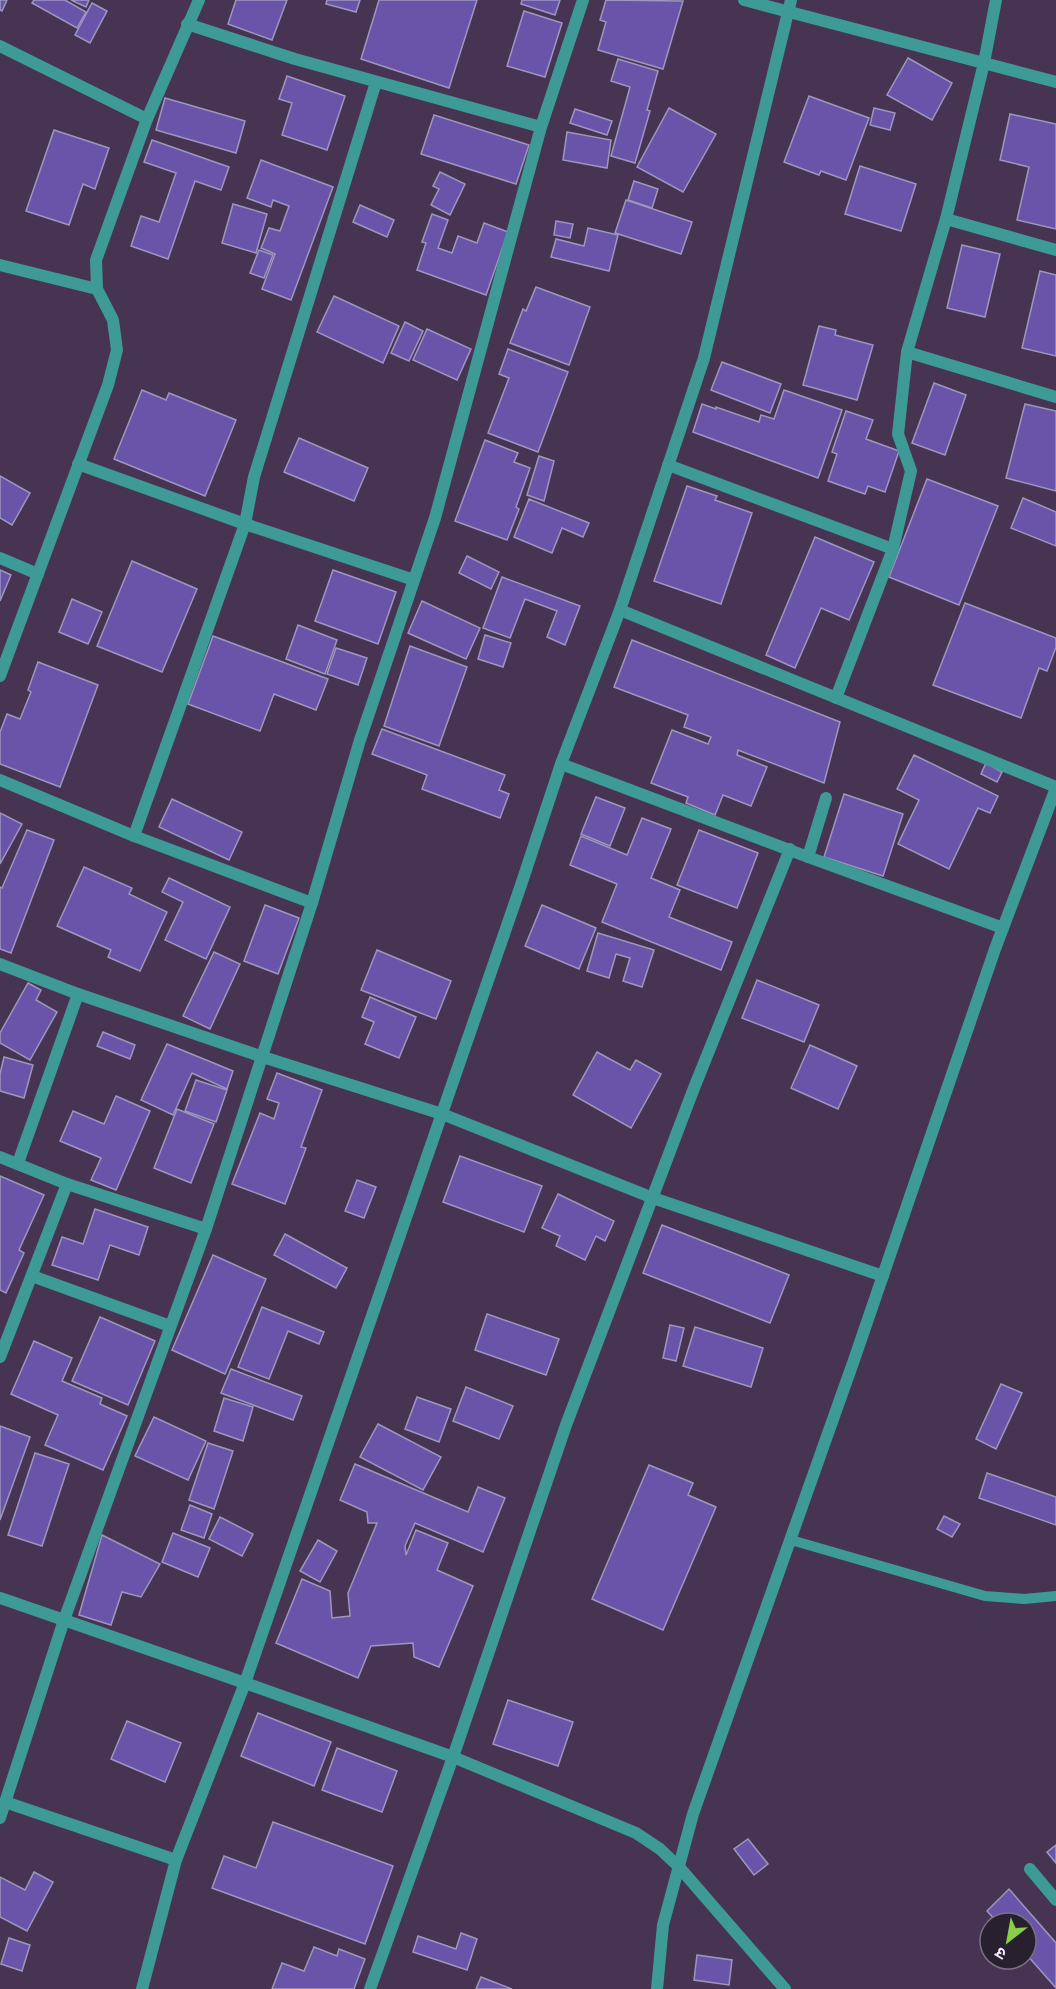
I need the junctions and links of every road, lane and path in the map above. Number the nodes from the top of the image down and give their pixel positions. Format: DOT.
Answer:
graph roads {
  1 [pos="199,0"];
  2 [pos="583,0"];
  3 [pos="744,0"];
  4 [pos="996,0"];
  5 [pos="790,5"];
  6 [pos="187,24"];
  7 [pos="0,46"];
  8 [pos="984,63"];
  9 [pos="376,82"];
  10 [pos="1056,82"];
  11 [pos="147,119"];
  12 [pos="541,127"];
  13 [pos="946,219"];
  14 [pos="1056,250"];
  15 [pos="0,265"];
  16 [pos="98,289"];
  17 [pos="907,352"];
  18 [pos="1056,397"];
  19 [pos="78,464"];
  20 [pos="668,465"];
  21 [pos="245,524"];
  22 [pos="893,549"];
  23 [pos="0,558"];
  24 [pos="38,574"];
  25 [pos="414,580"];
  26 [pos="620,610"];
  27 [pos="0,676"];
  28 [pos="836,698"];
  29 [pos="561,764"];
  30 [pos="0,780"];
  31 [pos="1056,788"];
  32 [pos="826,798"];
  33 [pos="134,836"];
  34 [pos="790,849"];
  35 [pos="808,857"];
  36 [pos="312,903"];
  37 [pos="1003,928"];
  38 [pos="0,964"];
  39 [pos="78,994"];
  40 [pos="263,1057"];
  41 [pos="442,1114"];
  42 [pos="0,1156"];
  43 [pos="18,1162"];
  44 [pos="67,1184"];
  45 [pos="653,1198"];
  46 [pos="206,1229"];
  47 [pos="32,1276"];
  48 [pos="883,1276"];
  49 [pos="170,1326"];
  50 [pos="0,1357"];
  51 [pos="791,1540"];
  52 [pos="1056,1596"];
  53 [pos="0,1598"];
  54 [pos="64,1620"];
  55 [pos="245,1683"];
  56 [pos="453,1757"];
  57 [pos="5,1802"];
  58 [pos="0,1818"];
  59 [pos="176,1860"];
  60 [pos="679,1867"];
  61 [pos="1030,1869"];
  62 [pos="1056,1900"];
  63 [pos="142,1989"];
  64 [pos="370,1989"];
  65 [pos="657,1989"];
  66 [pos="785,1989"];
  1 -- 6 [label="street"];
  2 -- 12 [label="street"];
  3 -- 5 [label="street"];
  4 -- 8 [label="street"];
  5 -- 8 [label="street"];
  5 -- 20 [label="street"];
  6 -- 9 [label="street"];
  6 -- 11 [label="street"];
  7 -- 11 [label="street"];
  8 -- 10 [label="street"];
  8 -- 13 [label="street"];
  9 -- 12 [label="street"];
  9 -- 21 [label="street"];
  11 -- 16 [label="street"];
  12 -- 25 [label="street"];
  13 -- 14 [label="street"];
  13 -- 17 [label="street"];
  15 -- 16 [label="street"];
  16 -- 19 [label="street"];
  17 -- 18 [label="street"];
  17 -- 22 [label="street"];
  19 -- 21 [label="street"];
  19 -- 24 [label="street"];
  20 -- 22 [label="street"];
  20 -- 26 [label="street"];
  21 -- 25 [label="street"];
  21 -- 33 [label="street"];
  22 -- 28 [label="street"];
  23 -- 24 [label="street"];
  24 -- 27 [label="street"];
  25 -- 36 [label="street"];
  26 -- 28 [label="street"];
  26 -- 29 [label="street"];
  28 -- 31 [label="street"];
  29 -- 34 [label="street"];
  29 -- 41 [label="street"];
  30 -- 33 [label="street"];
  31 -- 37 [label="street"];
  32 -- 35 [label="street"];
  33 -- 36 [label="street"];
  34 -- 35 [label="street"];
  34 -- 45 [label="street"];
  35 -- 37 [label="street"];
  36 -- 40 [label="street"];
  37 -- 48 [label="street"];
  38 -- 39 [label="street"];
  39 -- 40 [label="street"];
  39 -- 43 [label="street"];
  40 -- 41 [label="street"];
  40 -- 46 [label="street"];
  41 -- 45 [label="street"];
  41 -- 55 [label="street"];
  42 -- 43 [label="street"];
  43 -- 44 [label="street"];
  44 -- 46 [label="street"];
  44 -- 47 [label="street"];
  45 -- 48 [label="street"];
  45 -- 56 [label="street"];
  46 -- 49 [label="street"];
  47 -- 49 [label="street"];
  47 -- 50 [label="street"];
  48 -- 51 [label="street"];
  49 -- 54 [label="street"];
  51 -- 52 [label="lane"];
  51 -- 60 [label="street"];
  53 -- 54 [label="street"];
  54 -- 55 [label="street"];
  54 -- 57 [label="street"];
  55 -- 56 [label="street"];
  55 -- 59 [label="street"];
  56 -- 60 [label="street"];
  56 -- 64 [label="street"];
  57 -- 58 [label="street"];
  57 -- 59 [label="street"];
  59 -- 63 [label="street"];
  60 -- 65 [label="street"];
  60 -- 66 [label="street"];
  61 -- 62 [label="street"];
}
